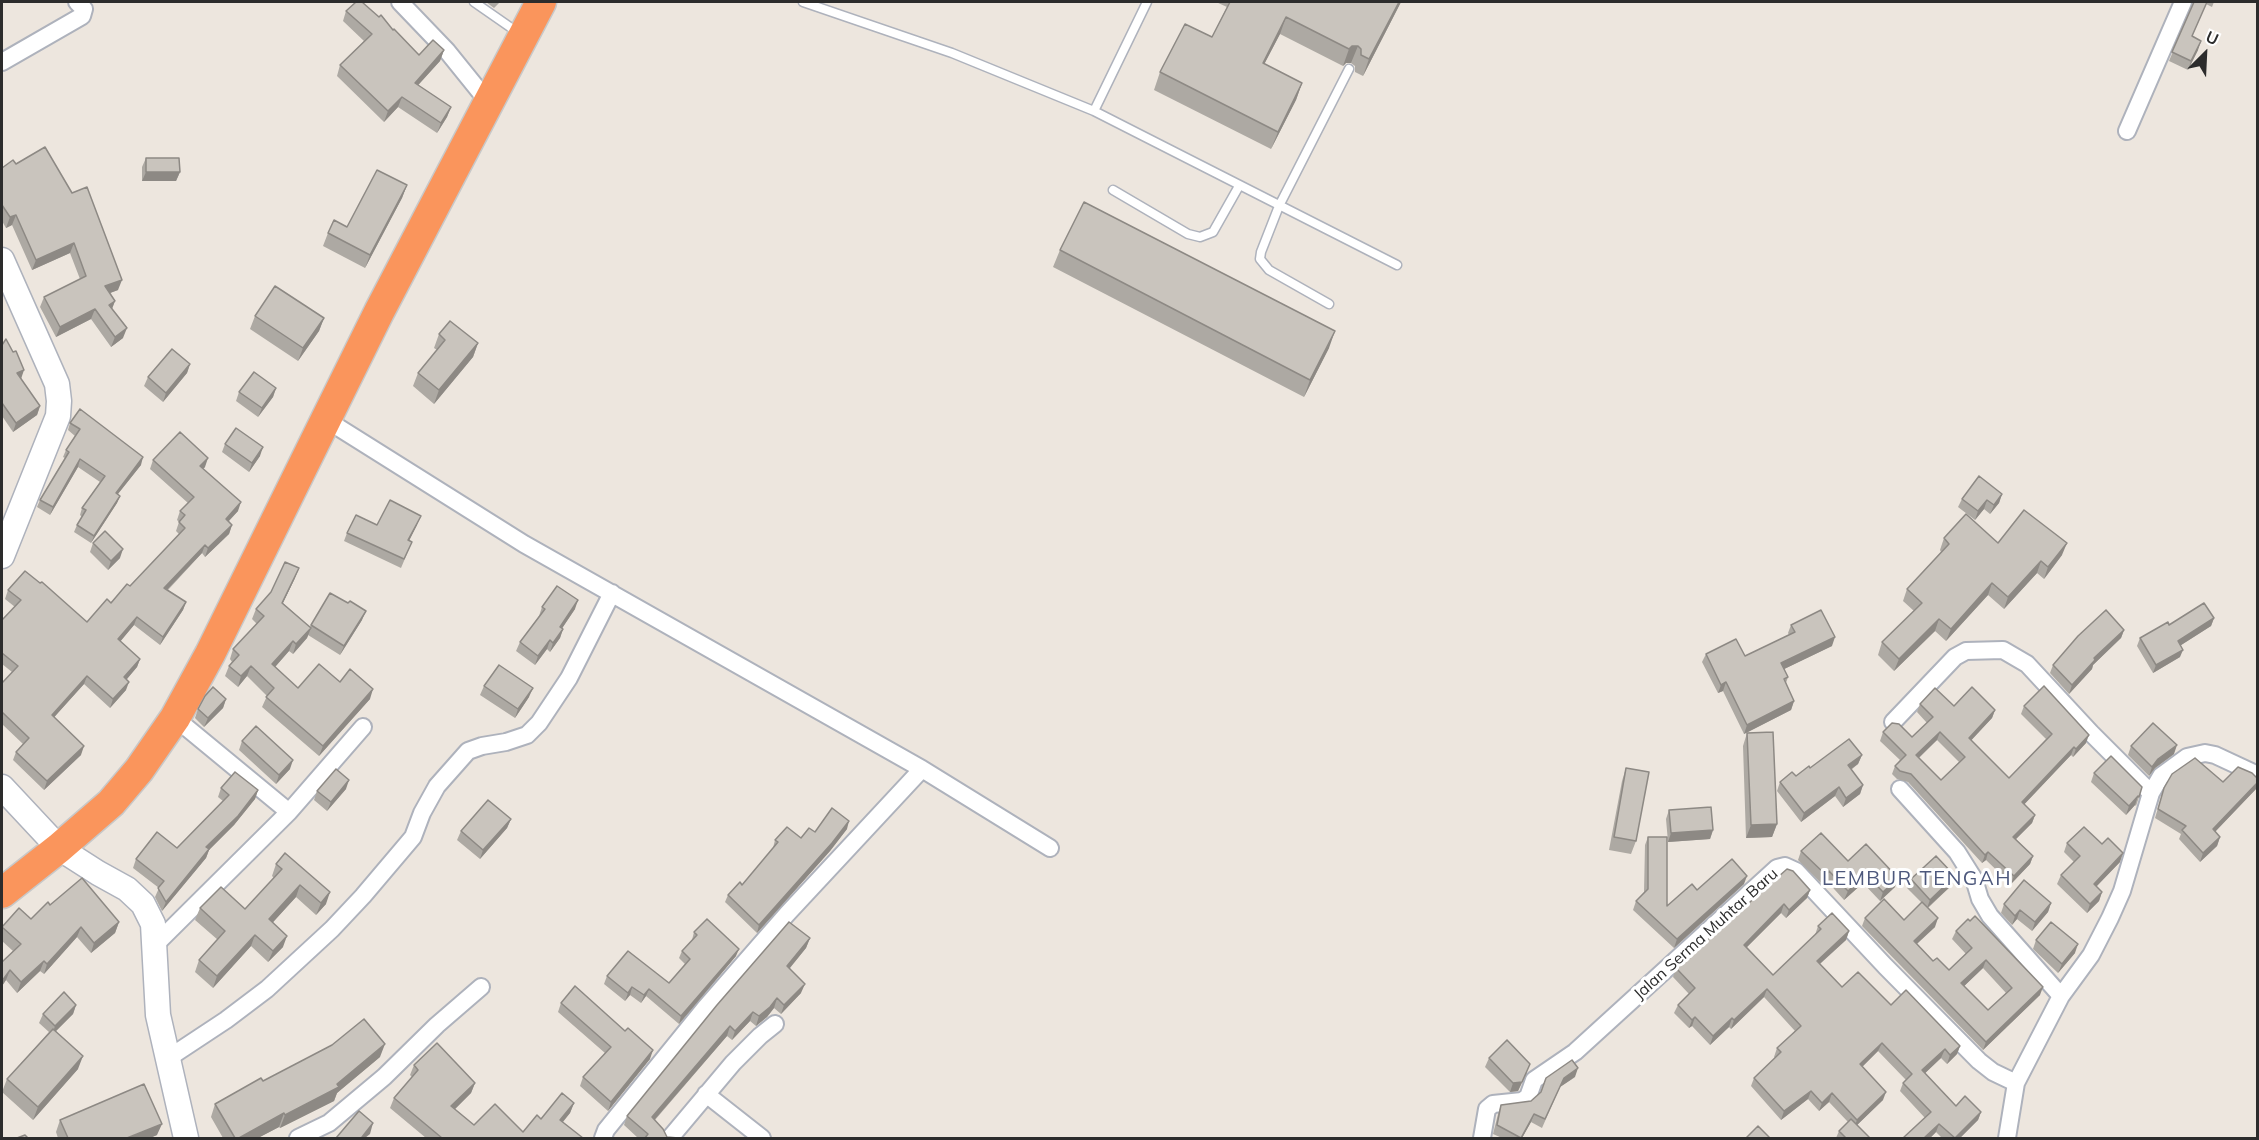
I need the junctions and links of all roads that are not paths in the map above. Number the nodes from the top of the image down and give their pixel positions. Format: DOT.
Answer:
graph roads {
  1 [pos="77,2"];
  2 [pos="400,2"];
  3 [pos="474,2"];
  4 [pos="542,2"];
  5 [pos="803,2"];
  6 [pos="1147,2"];
  7 [pos="2183,2"];
  8 [pos="523,36"];
  9 [pos="2,62"];
  10 [pos="1349,69"];
  11 [pos="489,103"];
  12 [pos="1094,111"];
  13 [pos="2127,131"];
  14 [pos="1239,186"];
  15 [pos="1113,190"];
  16 [pos="1279,206"];
  17 [pos="2,260"];
  18 [pos="1397,265"];
  19 [pos="1329,304"];
  20 [pos="325,419"];
  21 [pos="2,556"];
  22 [pos="612,593"];
  23 [pos="175,718"];
  24 [pos="1893,722"];
  25 [pos="363,727"];
  26 [pos="922,769"];
  27 [pos="2258,775"];
  28 [pos="2,787"];
  29 [pos="1900,789"];
  30 [pos="2151,793"];
  31 [pos="289,812"];
  32 [pos="59,848"];
  33 [pos="1050,848"];
  34 [pos="2,893"];
  35 [pos="156,945"];
  36 [pos="481,987"];
  37 [pos="2061,996"];
  38 [pos="775,1024"];
  39 [pos="167,1059"];
  40 [pos="2016,1083"];
  41 [pos="706,1094"];
  42 [pos="186,1138"];
  43 [pos="298,1138"];
  44 [pos="603,1138"];
  45 [pos="670,1138"];
  46 [pos="762,1138"];
  47 [pos="1482,1138"];
  48 [pos="2007,1138"];
  1 -- 9 [label="street"];
  2 -- 11 [label="street"];
  3 -- 8 [label="lane"];
  4 -- 8 [label="highway"];
  5 -- 12 [label="lane"];
  6 -- 12 [label="lane"];
  7 -- 13 [label="street"];
  8 -- 11 [label="highway"];
  10 -- 16 [label="lane"];
  11 -- 20 [label="highway"];
  12 -- 14 [label="lane"];
  14 -- 15 [label="lane"];
  14 -- 16 [label="lane"];
  16 -- 18 [label="lane"];
  16 -- 19 [label="lane"];
  17 -- 21 [label="street"];
  20 -- 22 [label="street"];
  20 -- 23 [label="highway"];
  22 -- 26 [label="street"];
  22 -- 39 [label="street"];
  23 -- 31 [label="street"];
  23 -- 32 [label="highway"];
  24 -- 30 [label="street"];
  25 -- 31 [label="street"];
  26 -- 33 [label="street"];
  26 -- 44 [label="street"];
  27 -- 30 [label="street"];
  28 -- 32 [label="street"];
  29 -- 37 [label="street"];
  30 -- 37 [label="street"];
  31 -- 35 [label="street"];
  32 -- 34 [label="highway"];
  32 -- 35 [label="street"];
  35 -- 39 [label="street"];
  36 -- 43 [label="street"];
  37 -- 40 [label="street"];
  38 -- 41 [label="street"];
  39 -- 42 [label="street"];
  40 -- 47 [label="street, Jalan Serma Muhtar Baru"];
  40 -- 48 [label="street"];
  41 -- 45 [label="street"];
  41 -- 46 [label="street"];
}
